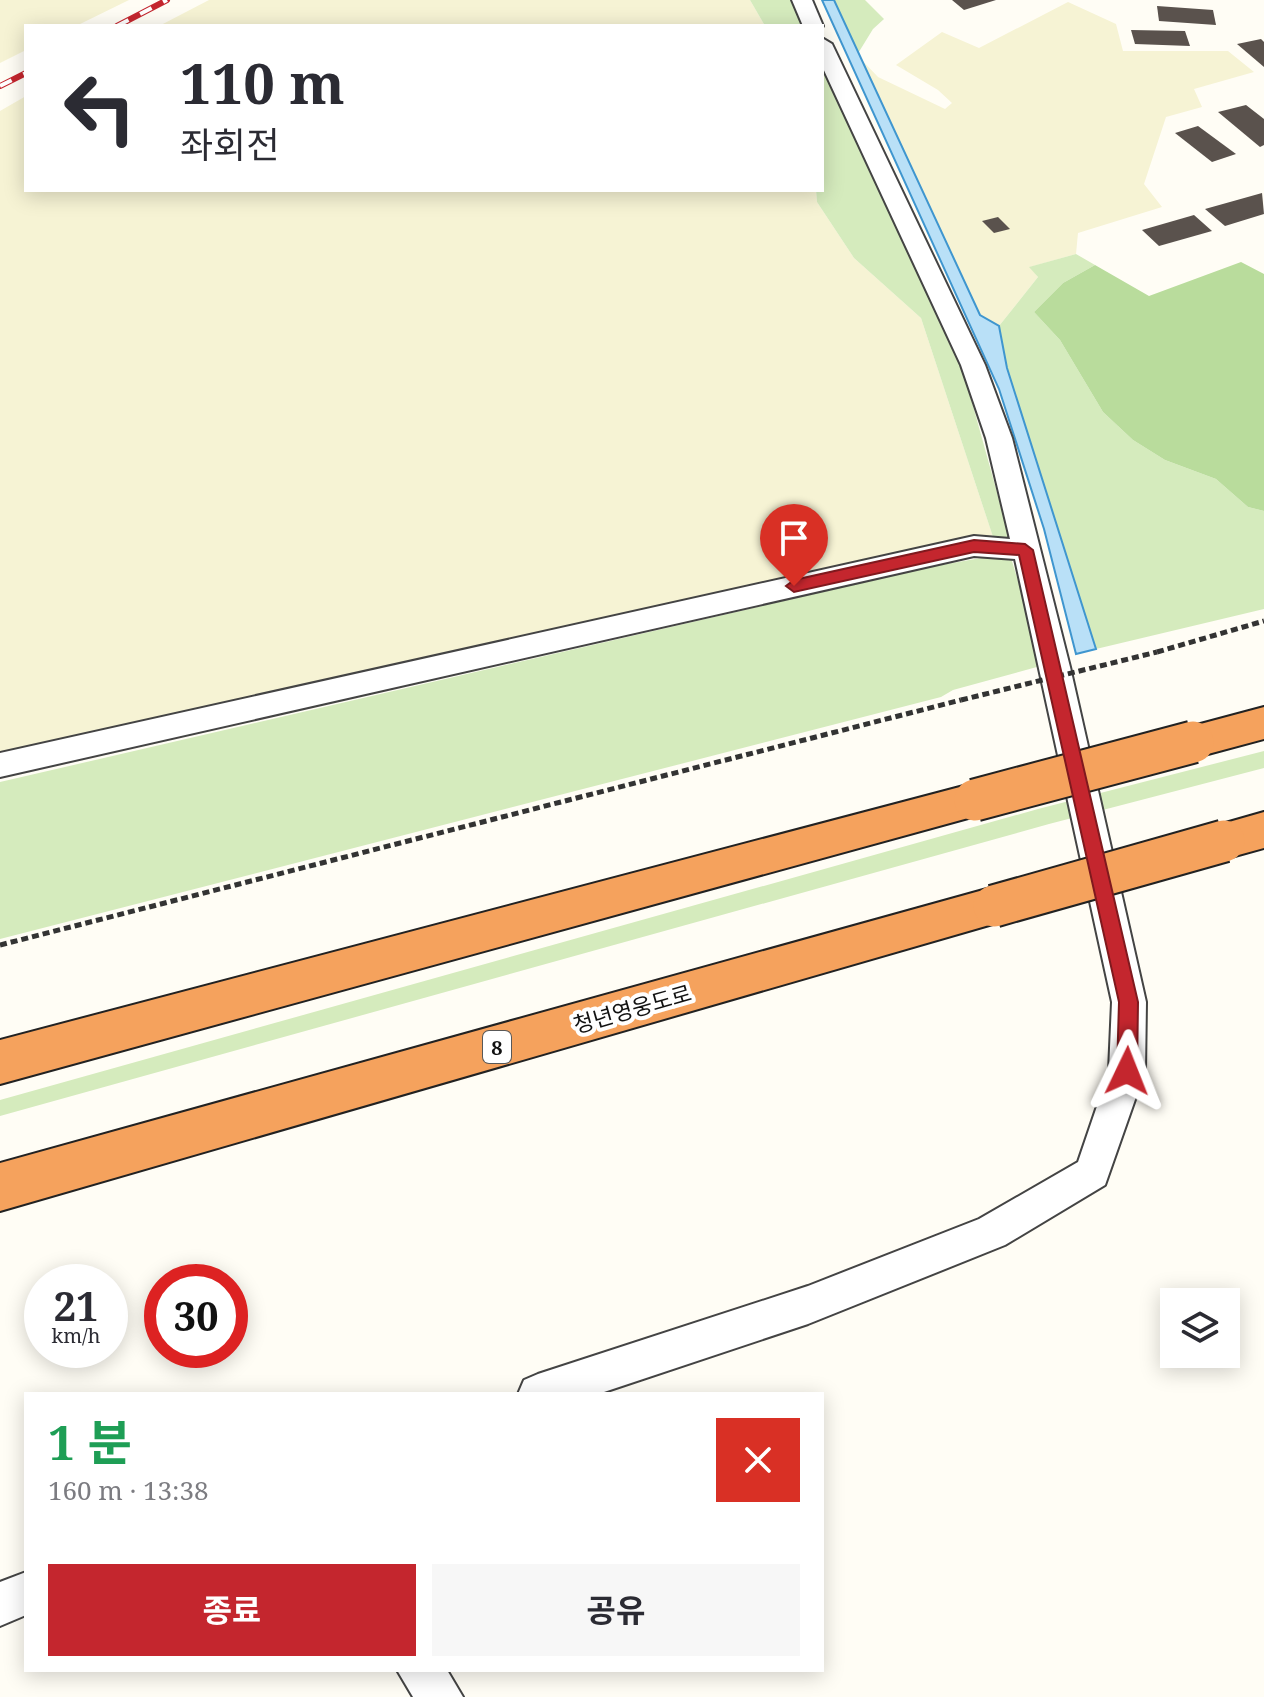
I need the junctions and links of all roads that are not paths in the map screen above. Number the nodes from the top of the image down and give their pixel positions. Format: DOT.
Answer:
graph roads {
  1 [pos="802,0"];
  2 [pos="812,24"];
  3 [pos="824,48"];
  4 [pos="1025,550"];
  5 [pos="1264,723"];
  6 [pos="0,765"];
  7 [pos="1244,836"];
  8 [pos="0,1062"];
  9 [pos="0,1187"];
  10 [pos="544,1392"];
  11 [pos="24,1594"];
  12 [pos="0,1604"];
  13 [pos="421,1672"];
  14 [pos="441,1697"];
  1 -- 2 [label="street"];
  3 -- 4 [label="street"];
  4 -- 6 [label="street"];
  4 -- 10 [label="street"];
  5 -- 8 [label="highway, bridge"];
  7 -- 9 [label="highway, 청년영웅도로 / 8, bridge"];
  11 -- 12 [label="street"];
  13 -- 14 [label="street"];
}
